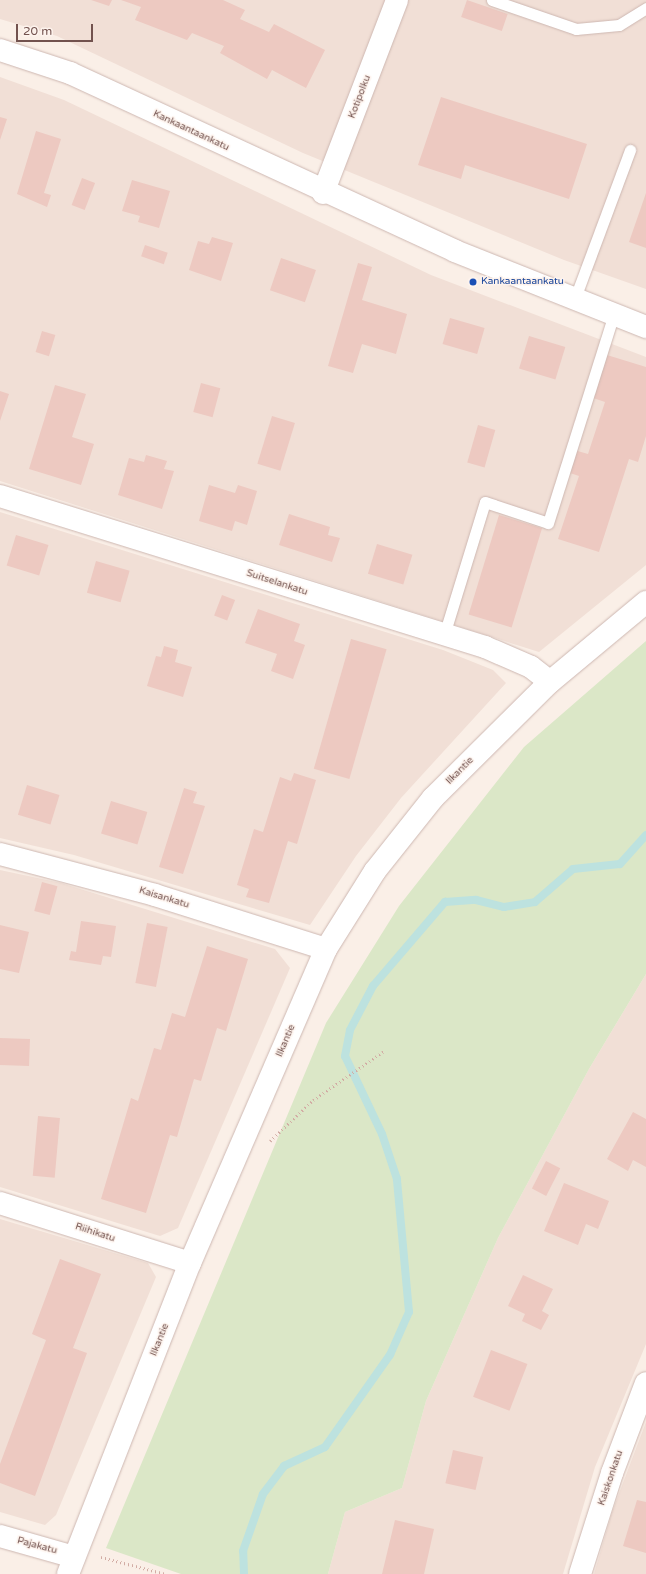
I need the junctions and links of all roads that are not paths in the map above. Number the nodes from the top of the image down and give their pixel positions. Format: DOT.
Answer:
graph roads {
  1 [pos="397,0"];
  2 [pos="492,0"];
  3 [pos="646,8"];
  4 [pos="0,50"];
  5 [pos="630,150"];
  6 [pos="323,193"];
  7 [pos="575,298"];
  8 [pos="614,314"];
  9 [pos="646,327"];
  10 [pos="0,496"];
  11 [pos="646,602"];
  12 [pos="444,635"];
  13 [pos="550,682"];
  14 [pos="0,854"];
  15 [pos="326,950"];
  16 [pos="0,1203"];
  17 [pos="190,1263"];
  18 [pos="646,1383"];
  19 [pos="0,1536"];
  20 [pos="71,1565"];
  21 [pos="580,1574"];
  1 -- 6 [label="street, Kotipolku"];
  2 -- 3 [label="lane"];
  4 -- 6 [label="street, Kankaantaankatu"];
  5 -- 7 [label="lane"];
  6 -- 7 [label="street, Kankaantaankatu"];
  7 -- 8 [label="street, Kankaantaankatu"];
  8 -- 9 [label="street, Kankaantaankatu"];
  8 -- 12 [label="lane"];
  10 -- 12 [label="street, Suitselankatu"];
  11 -- 13 [label="street, Ilkantie"];
  12 -- 13 [label="street, Suitselankatu"];
  13 -- 15 [label="street, Ilkantie"];
  14 -- 15 [label="street, Kaisankatu"];
  15 -- 17 [label="street, Ilkantie"];
  16 -- 17 [label="street, Riihikatu"];
  17 -- 20 [label="street, Ilkantie"];
  18 -- 21 [label="street, Kaiskonkatu"];
  19 -- 20 [label="street, Pajakatu"];
}
